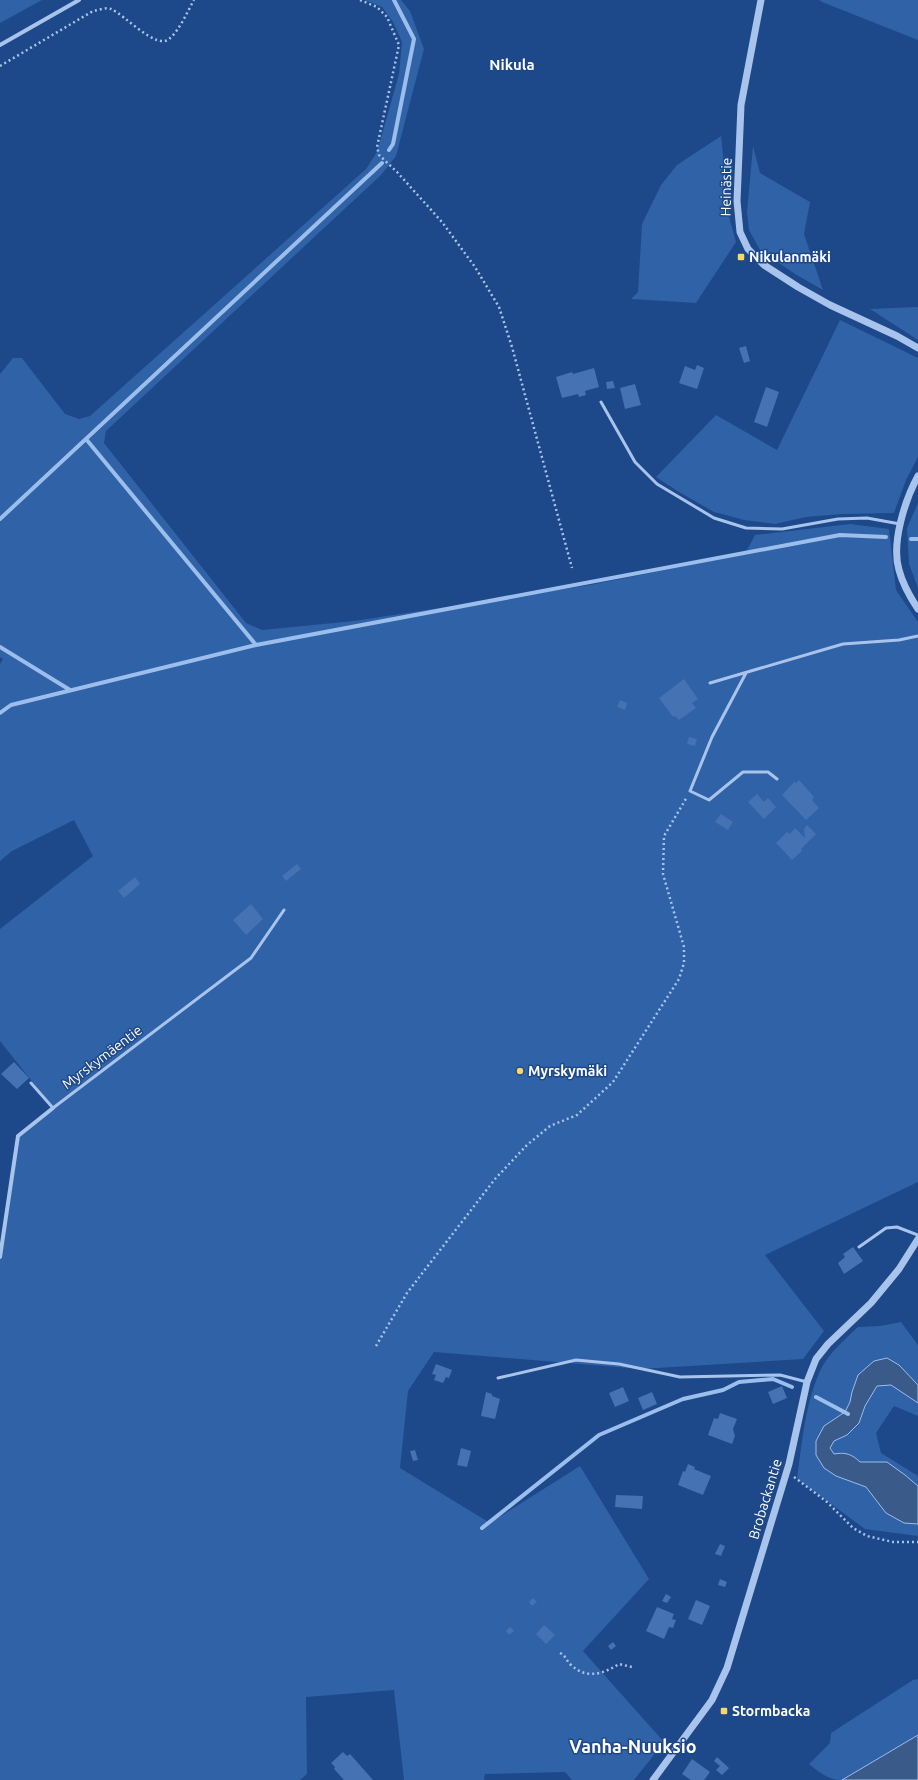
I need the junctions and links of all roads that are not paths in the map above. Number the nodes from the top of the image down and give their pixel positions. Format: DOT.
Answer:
graph roads {
  1 [pos="80,0"];
  2 [pos="761,0"];
  3 [pos="0,45"];
  4 [pos="918,348"];
  5 [pos="601,402"];
  6 [pos="918,476"];
  7 [pos="900,524"];
  8 [pos="918,609"];
  9 [pos="918,636"];
  10 [pos="746,673"];
  11 [pos="710,683"];
  12 [pos="777,779"];
  13 [pos="284,910"];
  14 [pos="31,1084"];
  15 [pos="53,1108"];
  16 [pos="918,1235"];
  17 [pos="918,1239"];
  18 [pos="859,1247"];
  19 [pos="0,1257"];
  20 [pos="498,1378"];
  21 [pos="807,1382"];
  22 [pos="653,1780"];
  1 -- 3 [label="street"];
  2 -- 4 [label="street, Heinästie"];
  5 -- 7 [label="lane"];
  6 -- 7 [label="street"];
  7 -- 8 [label="street"];
  9 -- 10 [label="lane"];
  10 -- 11 [label="lane"];
  10 -- 12 [label="lane"];
  13 -- 15 [label="lane, Myrskymäentie"];
  14 -- 15 [label="lane"];
  15 -- 19 [label="street, Myrskymäentie"];
  16 -- 18 [label="lane"];
  17 -- 21 [label="street, Brobackantie"];
  20 -- 21 [label="lane"];
  21 -- 22 [label="street, Brobackantie"];
}
